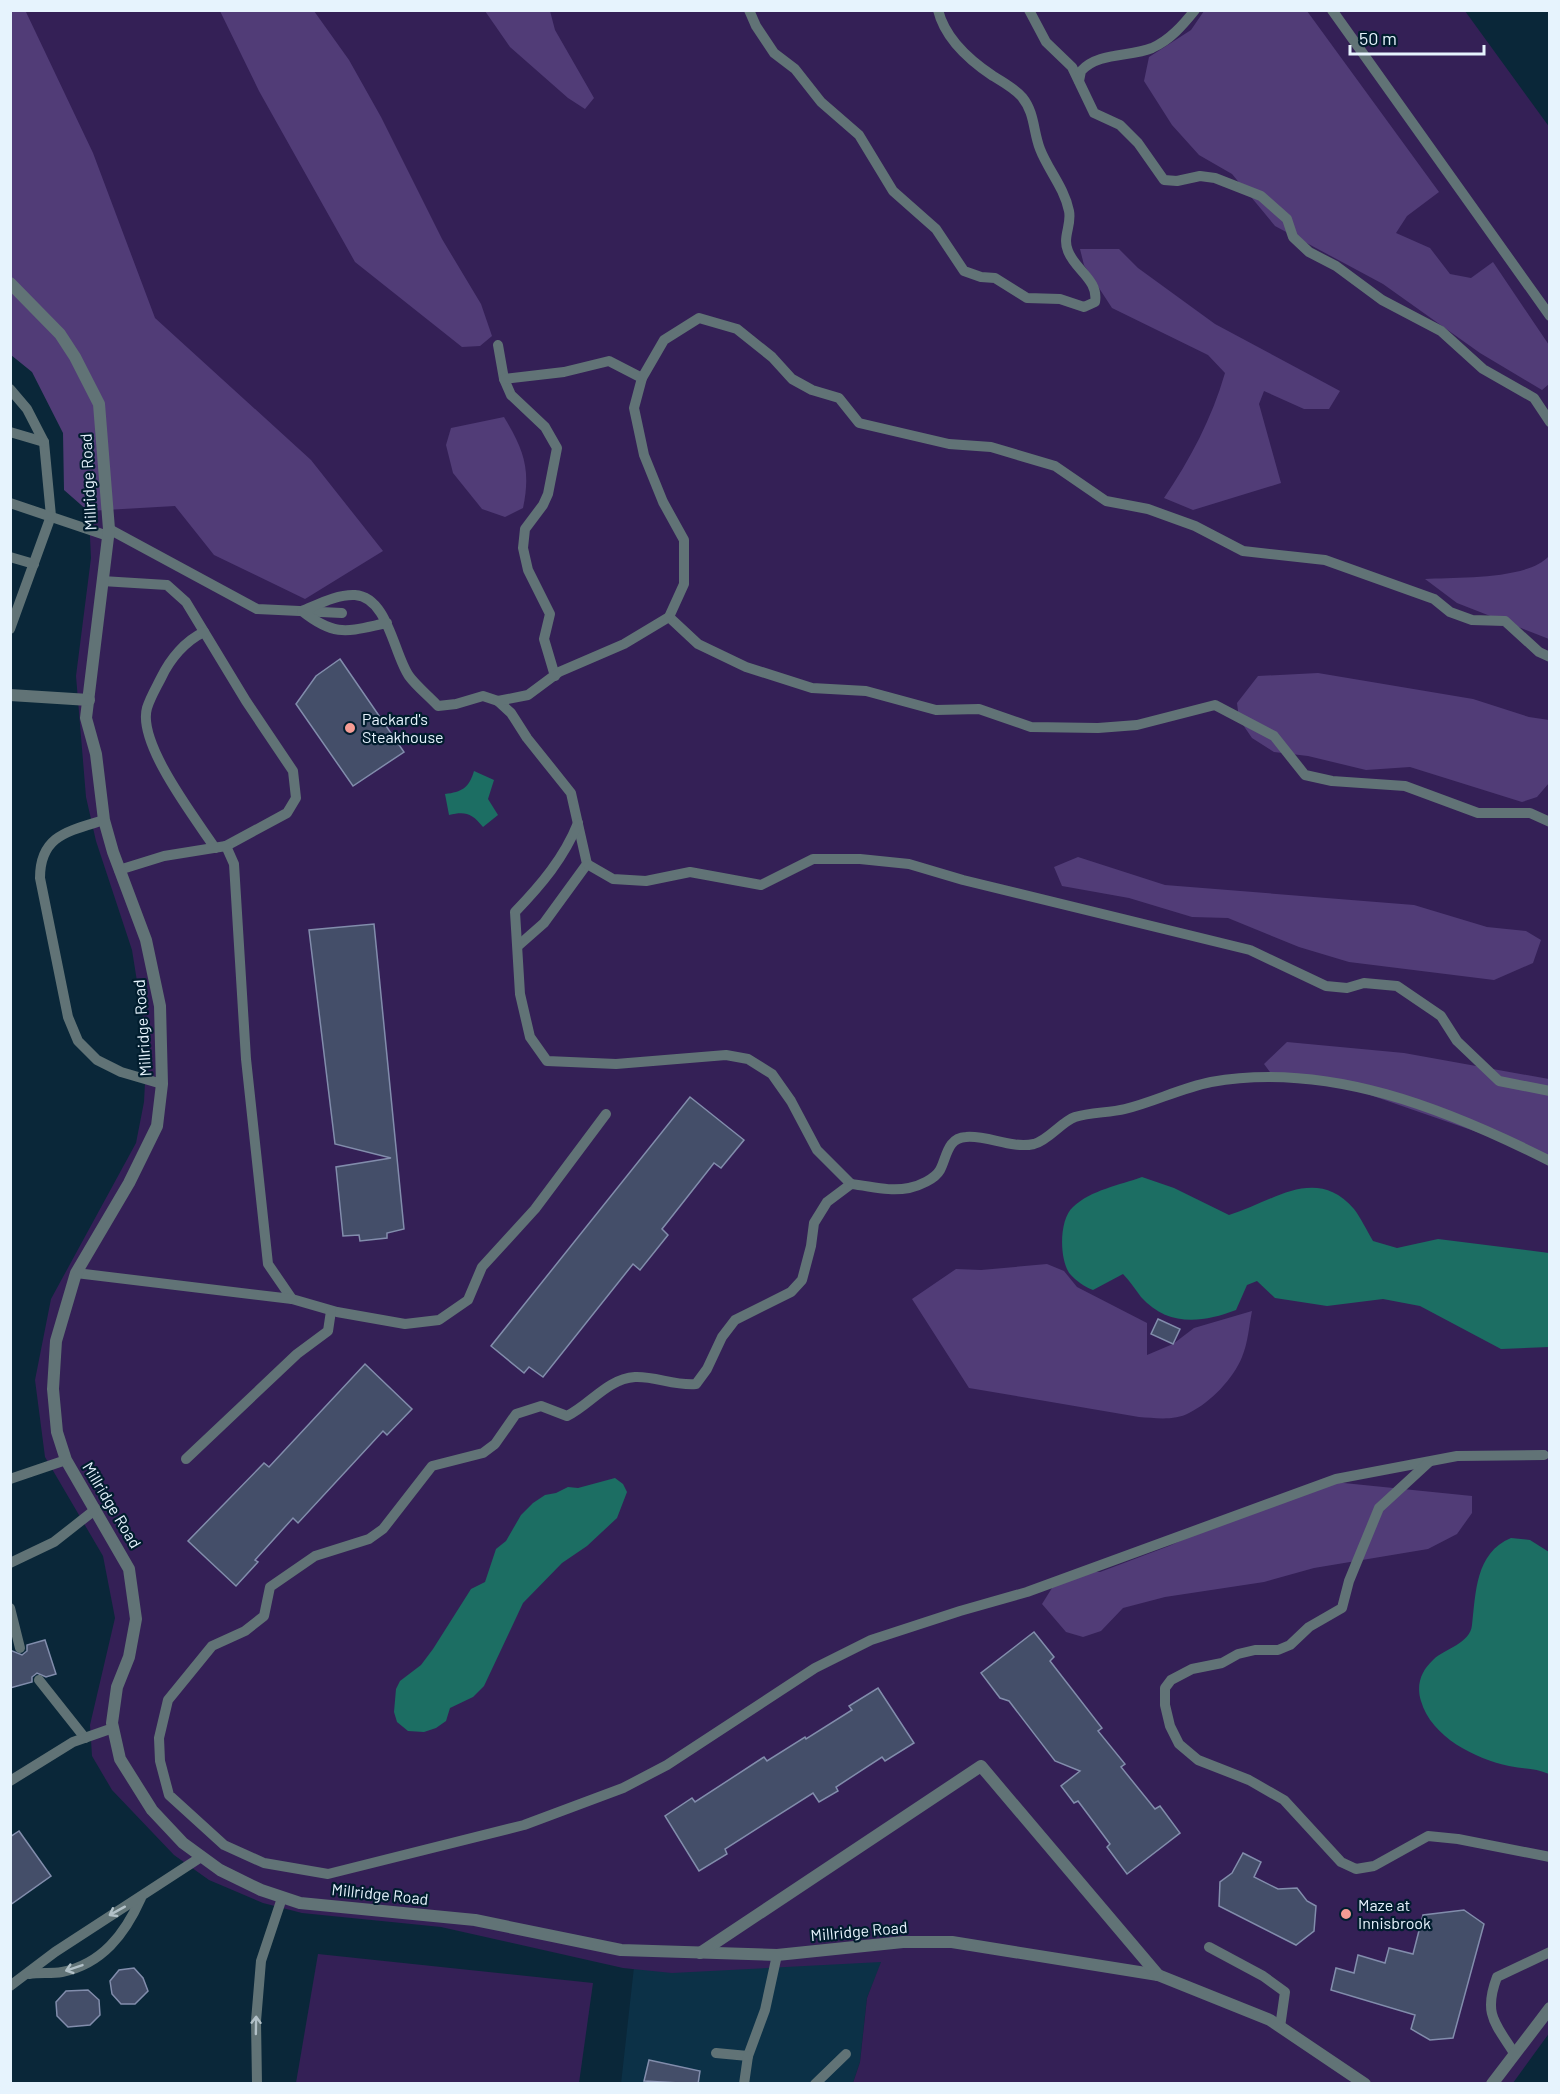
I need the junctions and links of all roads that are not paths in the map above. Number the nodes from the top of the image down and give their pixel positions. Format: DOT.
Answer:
graph roads {
  1 [pos="749,10"];
  2 [pos="938,10"];
  3 [pos="1029,10"];
  4 [pos="1195,10"];
  5 [pos="1332,10"];
  6 [pos="1079,81"];
  7 [pos="10,283"];
  8 [pos="1550,316"];
  9 [pos="498,345"];
  10 [pos="642,378"];
  11 [pos="504,379"];
  12 [pos="10,388"];
  13 [pos="1550,422"];
  14 [pos="10,432"];
  15 [pos="44,442"];
  16 [pos="10,503"];
  17 [pos="51,516"];
  18 [pos="108,532"];
  19 [pos="10,557"];
  20 [pos="34,564"];
  21 [pos="102,581"];
  22 [pos="14,611"];
  23 [pos="302,611"];
  24 [pos="342,613"];
  25 [pos="669,617"];
  26 [pos="387,622"];
  27 [pos="10,629"];
  28 [pos="204,632"];
  29 [pos="1550,657"];
  30 [pos="555,676"];
  31 [pos="10,695"];
  32 [pos="88,700"];
  33 [pos="498,701"];
  34 [pos="104,820"];
  35 [pos="578,822"];
  36 [pos="1550,822"];
  37 [pos="221,847"];
  38 [pos="587,864"];
  39 [pos="119,870"];
  40 [pos="519,945"];
  41 [pos="162,1084"];
  42 [pos="1550,1091"];
  43 [pos="606,1114"];
  44 [pos="1550,1161"];
  45 [pos="851,1184"];
  46 [pos="76,1273"];
  47 [pos="292,1299"];
  48 [pos="331,1311"];
  49 [pos="1544,1455"];
  50 [pos="186,1458"];
  51 [pos="66,1460"];
  52 [pos="1429,1461"];
  53 [pos="10,1479"];
  54 [pos="96,1509"];
  55 [pos="10,1563"];
  56 [pos="10,1608"];
  57 [pos="20,1648"];
  58 [pos="39,1680"];
  59 [pos="113,1728"];
  60 [pos="85,1738"];
  61 [pos="10,1781"];
  62 [pos="201,1857"];
  63 [pos="1550,1857"];
  64 [pos="141,1898"];
  65 [pos="282,1898"];
  66 [pos="1209,1947"];
  67 [pos="1550,1952"];
  68 [pos="700,1953"];
  69 [pos="777,1954"];
  70 [pos="28,1974"];
  71 [pos="1158,1976"];
  72 [pos="10,1986"];
  73 [pos="1550,2008"];
  74 [pos="1280,2026"];
  75 [pos="716,2053"];
  76 [pos="1514,2053"];
  77 [pos="846,2054"];
  78 [pos="748,2056"];
  79 [pos="257,2084"];
  80 [pos="744,2084"];
  81 [pos="815,2084"];
  82 [pos="1365,2084"];
  83 [pos="1492,2084"];
  1 -- 2 [label="lane"];
  3 -- 6 [label="lane"];
  4 -- 6 [label="lane"];
  5 -- 8 [label="lane"];
  6 -- 13 [label="lane"];
  7 -- 18 [label="street, Millridge Road"];
  9 -- 11 [label="lane"];
  10 -- 11 [label="lane"];
  10 -- 25 [label="lane"];
  10 -- 29 [label="lane"];
  11 -- 30 [label="lane"];
  12 -- 15 [label="lane"];
  14 -- 15 [label="lane"];
  15 -- 17 [label="lane"];
  16 -- 17 [label="lane"];
  17 -- 18 [label="lane"];
  17 -- 20 [label="lane"];
  18 -- 21 [label="street, Millridge Road"];
  18 -- 23 [label="lane"];
  19 -- 20 [label="lane"];
  20 -- 22 [label="lane"];
  21 -- 28 [label="lane"];
  21 -- 32 [label="street, Millridge Road"];
  22 -- 27 [label="lane"];
  23 -- 24 [label="lane"];
  23 -- 26 [label="lane"];
  23 -- 26 [label="lane"];
  25 -- 30 [label="lane"];
  25 -- 36 [label="lane"];
  26 -- 33 [label="lane"];
  28 -- 37 [label="lane"];
  28 -- 37 [label="lane"];
  30 -- 33 [label="lane"];
  31 -- 32 [label="street"];
  32 -- 34 [label="street, Millridge Road"];
  33 -- 35 [label="lane"];
  34 -- 39 [label="street, Millridge Road"];
  34 -- 41 [label="lane"];
  35 -- 38 [label="lane"];
  35 -- 40 [label="lane"];
  37 -- 39 [label="lane"];
  37 -- 47 [label="lane"];
  38 -- 40 [label="lane"];
  38 -- 42 [label="lane"];
  39 -- 41 [label="street, Millridge Road"];
  40 -- 45 [label="lane"];
  41 -- 46 [label="street, Millridge Road"];
  43 -- 48 [label="lane"];
  44 -- 45 [label="lane"];
  45 -- 52 [label="lane"];
  46 -- 47 [label="lane"];
  46 -- 51 [label="street, Millridge Road"];
  47 -- 48 [label="lane"];
  48 -- 50 [label="lane"];
  49 -- 52 [label="lane"];
  51 -- 53 [label="lane"];
  51 -- 54 [label="street, Millridge Road"];
  52 -- 63 [label="lane"];
  54 -- 55 [label="lane"];
  54 -- 59 [label="street, Millridge Road"];
  56 -- 57 [label="lane"];
  58 -- 60 [label="lane"];
  59 -- 60 [label="lane"];
  59 -- 62 [label="street, Millridge Road"];
  60 -- 61 [label="lane"];
  62 -- 64 [label="lane"];
  62 -- 65 [label="street, Millridge Road"];
  64 -- 70 [label="lane, one-way"];
  64 -- 70 [label="lane, one-way"];
  65 -- 68 [label="street, Millridge Road"];
  79 -- 65 [label="lane, one-way"];
  66 -- 74 [label="lane"];
  67 -- 76 [label="lane"];
  68 -- 69 [label="street, Millridge Road"];
  68 -- 71 [label="street"];
  69 -- 71 [label="street, Millridge Road"];
  69 -- 78 [label="lane"];
  70 -- 72 [label="lane"];
  71 -- 74 [label="street, Millridge Road"];
  73 -- 76 [label="street"];
  74 -- 82 [label="street, Millridge Road"];
  75 -- 78 [label="lane"];
  76 -- 83 [label="street"];
  77 -- 81 [label="lane"];
  78 -- 80 [label="lane"];
}
